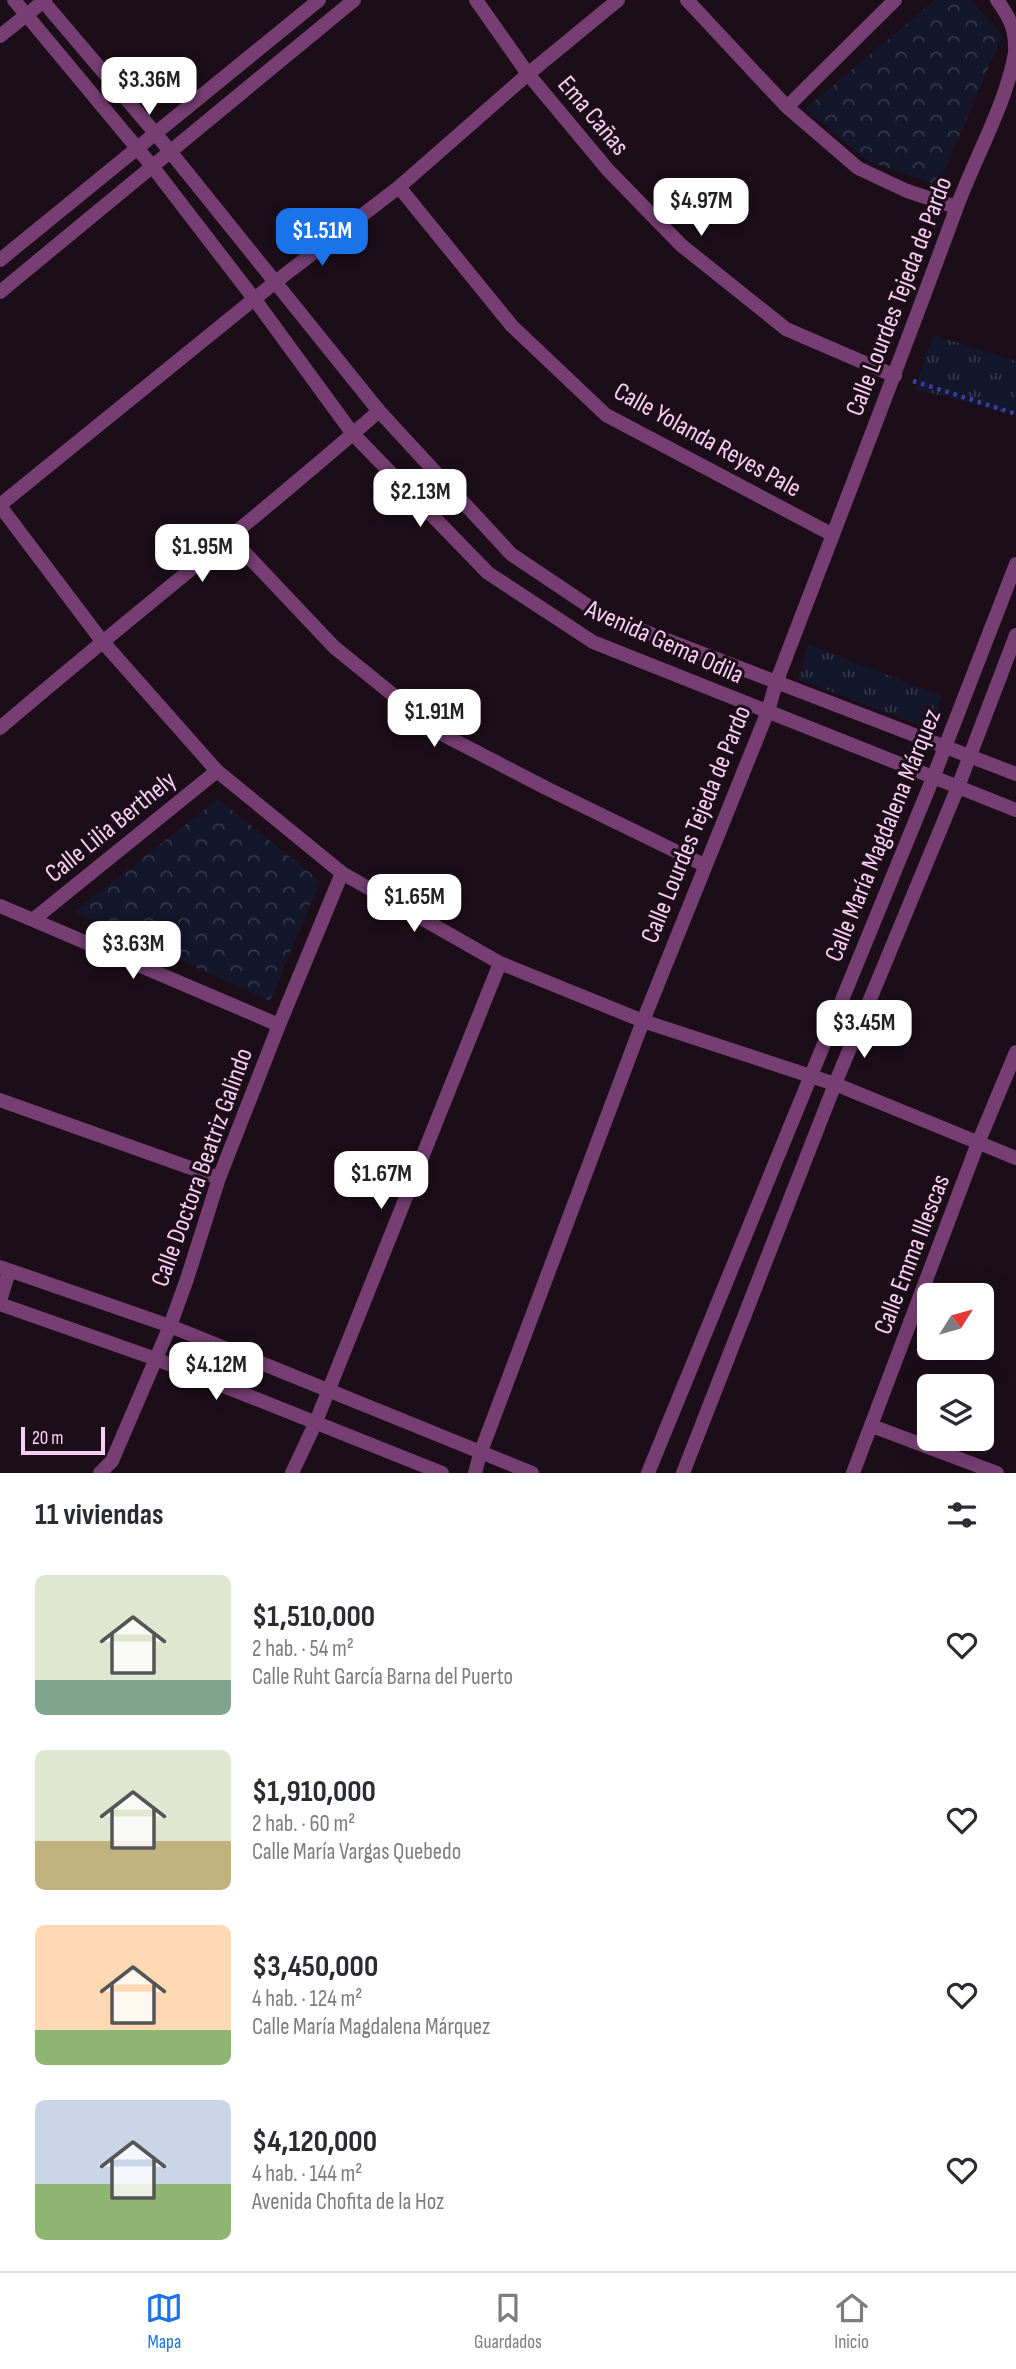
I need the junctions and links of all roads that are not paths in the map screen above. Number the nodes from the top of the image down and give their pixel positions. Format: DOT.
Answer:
graph roads {
  1 [pos="14,0"];
  2 [pos="319,0"];
  3 [pos="354,0"];
  4 [pos="476,0"];
  5 [pos="618,0"];
  6 [pos="687,0"];
  7 [pos="895,0"];
  8 [pos="997,0"];
  9 [pos="43,1"];
  10 [pos="26,15"];
  11 [pos="0,36"];
  12 [pos="528,74"];
  13 [pos="787,107"];
  14 [pos="156,134"];
  15 [pos="138,149"];
  16 [pos="170,153"];
  17 [pos="152,166"];
  18 [pos="399,187"];
  19 [pos="956,207"];
  20 [pos="0,260"];
  21 [pos="274,283"];
  22 [pos="0,292"];
  23 [pos="255,300"];
  24 [pos="895,376"];
  25 [pos="379,411"];
  26 [pos="353,434"];
  27 [pos="0,506"];
  28 [pos="833,535"];
  29 [pos="231,538"];
  30 [pos="1016,564"];
  31 [pos="1016,635"];
  32 [pos="102,641"];
  33 [pos="776,683"];
  34 [pos="768,711"];
  35 [pos="0,728"];
  36 [pos="944,748"];
  37 [pos="969,757"];
  38 [pos="217,771"];
  39 [pos="1016,774"];
  40 [pos="933,778"];
  41 [pos="958,787"];
  42 [pos="1016,810"];
  43 [pos="704,865"];
  44 [pos="342,873"];
  45 [pos="0,906"];
  46 [pos="34,919"];
  47 [pos="500,963"];
  48 [pos="643,1021"];
  49 [pos="279,1025"];
  50 [pos="1016,1052"];
  51 [pos="811,1076"];
  52 [pos="835,1084"];
  53 [pos="0,1100"];
  54 [pos="978,1143"];
  55 [pos="1016,1158"];
  56 [pos="219,1178"];
  57 [pos="5,1269"];
  58 [pos="0,1302"];
  59 [pos="170,1326"];
  60 [pos="156,1359"];
  61 [pos="326,1391"];
  62 [pos="315,1424"];
  63 [pos="872,1426"];
  64 [pos="480,1454"];
  65 [pos="100,1473"];
  66 [pos="292,1473"];
  67 [pos="442,1473"];
  68 [pos="475,1473"];
  69 [pos="532,1473"];
  70 [pos="648,1473"];
  71 [pos="683,1473"];
  72 [pos="853,1473"];
  73 [pos="997,1473"];
  1 -- 10 [label="street, Avenida Gema Odila"];
  2 -- 14 [label="street"];
  3 -- 16 [label="street"];
  4 -- 12 [label="street, Ema Cañas"];
  5 -- 12 [label="street"];
  6 -- 13 [label="street"];
  7 -- 13 [label="street"];
  8 -- 19 [label="street, Calle Lourdes Tejeda de Pardo"];
  9 -- 10 [label="street"];
  9 -- 14 [label="street, Avenida Gema Odila"];
  10 -- 11 [label="street"];
  10 -- 15 [label="street, Avenida Gema Odila"];
  12 -- 18 [label="street"];
  12 -- 24 [label="street, Ema Cañas"];
  13 -- 19 [label="street"];
  14 -- 15 [label="street"];
  14 -- 16 [label="street, Avenida Gema Odila"];
  15 -- 17 [label="street, Avenida Gema Odila"];
  15 -- 20 [label="street"];
  16 -- 17 [label="street"];
  16 -- 21 [label="street, Avenida Gema Odila"];
  17 -- 22 [label="street"];
  17 -- 23 [label="street, Avenida Gema Odila"];
  18 -- 21 [label="street"];
  18 -- 28 [label="street, Calle Yolanda Reyes Pale"];
  19 -- 24 [label="street, Calle Lourdes Tejeda de Pardo"];
  21 -- 23 [label="street"];
  21 -- 25 [label="street, Avenida Gema Odila"];
  23 -- 26 [label="street, Avenida Gema Odila"];
  23 -- 27 [label="street"];
  24 -- 28 [label="street, Calle Lourdes Tejeda de Pardo"];
  25 -- 26 [label="street"];
  25 -- 33 [label="street, Avenida Gema Odila"];
  26 -- 29 [label="street"];
  26 -- 34 [label="street, Avenida Gema Odila"];
  27 -- 32 [label="street"];
  28 -- 33 [label="street, Calle Lourdes Tejeda de Pardo"];
  29 -- 32 [label="street"];
  29 -- 43 [label="street"];
  30 -- 36 [label="street, Calle María Magdalena Márquez"];
  31 -- 37 [label="street, Calle María Magdalena Márquez"];
  32 -- 35 [label="street"];
  32 -- 38 [label="street"];
  33 -- 34 [label="street, Calle Lourdes Tejeda de Pardo"];
  33 -- 36 [label="street, Avenida Gema Odila"];
  34 -- 40 [label="street, Avenida Gema Odila"];
  34 -- 43 [label="street, Calle Lourdes Tejeda de Pardo"];
  36 -- 37 [label="street, Avenida Gema Odila"];
  36 -- 40 [label="street, Calle María Magdalena Márquez"];
  37 -- 39 [label="street, Avenida Gema Odila"];
  37 -- 41 [label="street, Calle María Magdalena Márquez"];
  38 -- 44 [label="street"];
  38 -- 46 [label="street, Calle Lilia Berthely"];
  40 -- 41 [label="street, Avenida Gema Odila"];
  40 -- 51 [label="street, Calle María Magdalena Márquez"];
  41 -- 42 [label="street, Avenida Gema Odila"];
  41 -- 52 [label="street, Calle María Magdalena Márquez"];
  43 -- 48 [label="street, Calle Lourdes Tejeda de Pardo"];
  44 -- 47 [label="street"];
  44 -- 49 [label="street, Calle Doctora Beatriz Galindo"];
  45 -- 46 [label="street"];
  46 -- 49 [label="street"];
  47 -- 48 [label="street"];
  47 -- 61 [label="street"];
  48 -- 51 [label="street"];
  48 -- 64 [label="street, Calle Lourdes Tejeda de Pardo"];
  49 -- 56 [label="street, Calle Doctora Beatriz Galindo"];
  50 -- 54 [label="street, Calle Emma Illescas"];
  51 -- 52 [label="street"];
  51 -- 70 [label="street, Calle María Magdalena Márquez"];
  52 -- 54 [label="street"];
  52 -- 71 [label="street, Calle María Magdalena Márquez"];
  53 -- 56 [label="street"];
  54 -- 55 [label="street"];
  54 -- 63 [label="street, Calle Emma Illescas"];
  56 -- 59 [label="street, Calle Doctora Beatriz Galindo"];
  57 -- 58 [label="street"];
  57 -- 59 [label="street"];
  58 -- 60 [label="street"];
  59 -- 60 [label="street, Calle Doctora Beatriz Galindo"];
  59 -- 61 [label="street"];
  60 -- 62 [label="street"];
  60 -- 65 [label="street, Calle Doctora Beatriz Galindo"];
  61 -- 62 [label="street"];
  61 -- 64 [label="street"];
  62 -- 66 [label="street"];
  62 -- 67 [label="street"];
  63 -- 72 [label="street, Calle Emma Illescas"];
  63 -- 73 [label="street"];
  64 -- 68 [label="street, Calle Lourdes Tejeda de Pardo"];
  64 -- 69 [label="street"];
}
